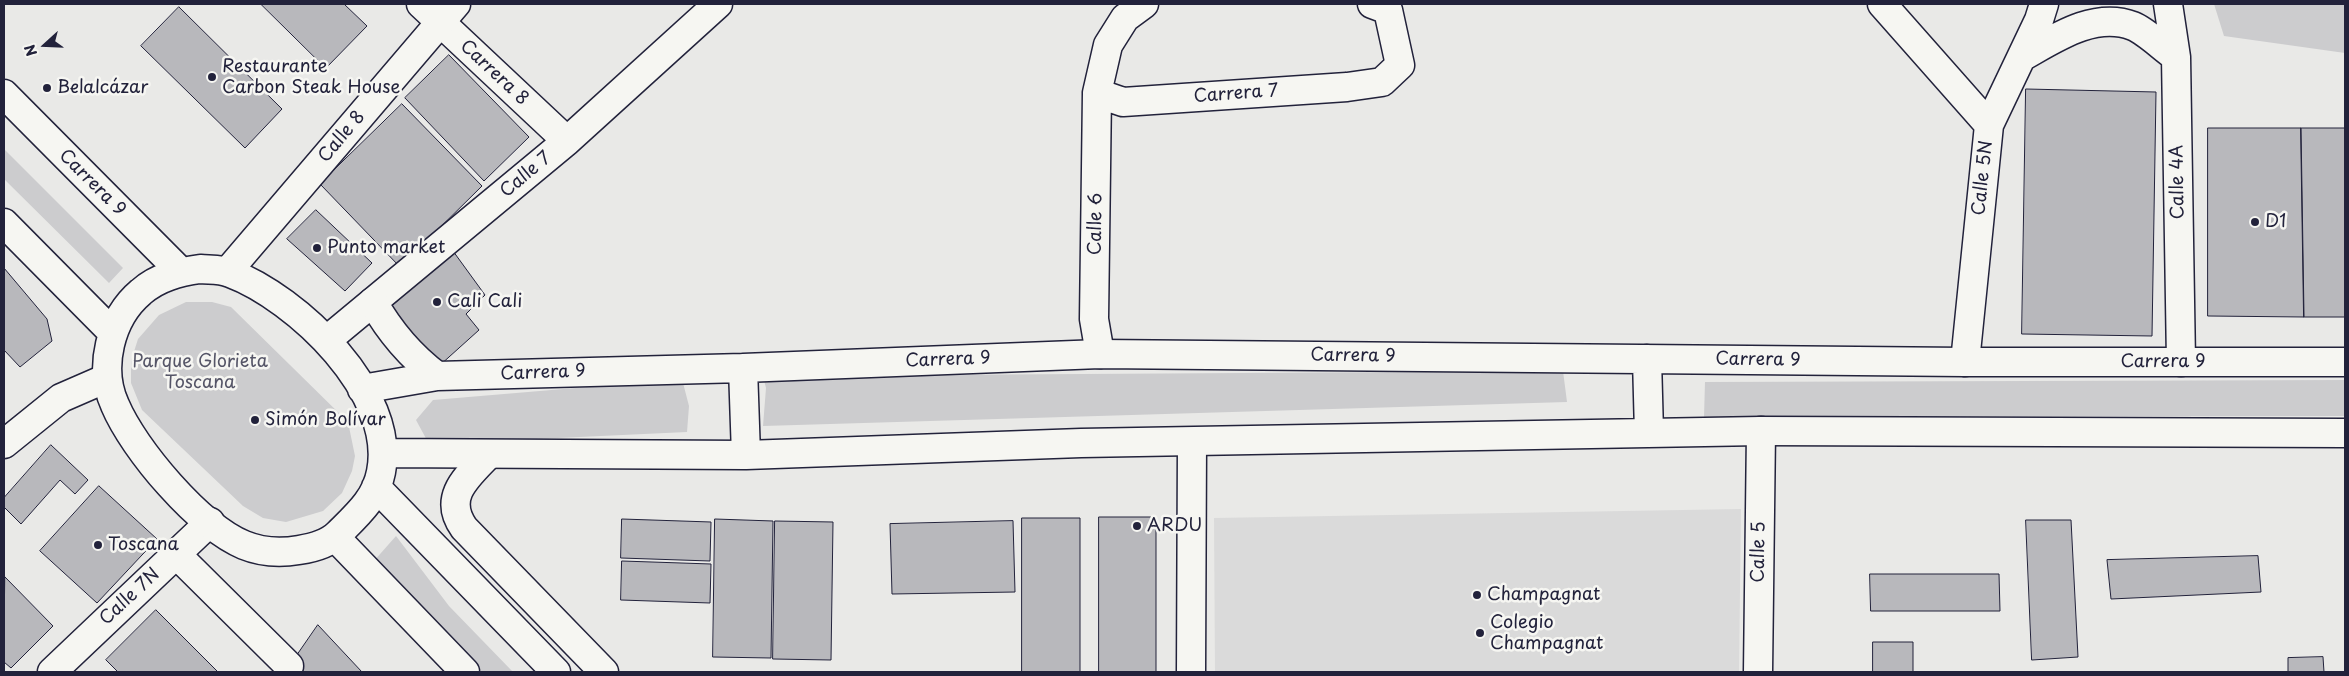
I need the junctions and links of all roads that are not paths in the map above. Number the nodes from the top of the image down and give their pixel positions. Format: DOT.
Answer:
graph roads {
  1 [pos="718,4"];
  2 [pos="1144,4"];
  3 [pos="1372,4"];
  4 [pos="1882,4"];
  5 [pos="2044,4"];
  6 [pos="2168,4"];
  7 [pos="439,10"];
  8 [pos="2022,56"];
  9 [pos="2176,58"];
  10 [pos="1097,93"];
  11 [pos="4,94"];
  12 [pos="1989,124"];
  13 [pos="568,141"];
  14 [pos="4,223"];
  15 [pos="181,272"];
  16 [pos="228,272"];
  17 [pos="373,302"];
  18 [pos="113,334"];
  19 [pos="327,340"];
  20 [pos="1100,354"];
  21 [pos="1647,359"];
  22 [pos="1965,362"];
  23 [pos="2181,362"];
  24 [pos="2345,362"];
  25 [pos="743,368"];
  26 [pos="437,376"];
  27 [pos="107,378"];
  28 [pos="362,389"];
  29 [pos="1760,431"];
  30 [pos="1649,433"];
  31 [pos="2345,433"];
  32 [pos="1192,442"];
  33 [pos="4,444"];
  34 [pos="383,453"];
  35 [pos="488,455"];
  36 [pos="746,456"];
  37 [pos="376,487"];
  38 [pos="210,522"];
  39 [pos="335,537"];
  40 [pos="176,554"];
  41 [pos="289,666"];
  42 [pos="66,668"];
  43 [pos="458,670"];
  44 [pos="556,672"];
  45 [pos="604,672"];
  46 [pos="1191,672"];
  47 [pos="1758,672"];
  1 -- 13 [label="main road, Calle 7"];
  2 -- 10 [label="main road"];
  3 -- 10 [label="main road, Carrera 7"];
  4 -- 12 [label="main road, Calle 5N"];
  5 -- 8 [label="main road"];
  6 -- 9 [label="main road, Calle 4A"];
  7 -- 13 [label="main road, Carrera 8"];
  7 -- 16 [label="main road, Calle 8"];
  8 -- 9 [label="main road"];
  8 -- 12 [label="main road"];
  9 -- 23 [label="main road, Calle 4A"];
  10 -- 20 [label="main road, Calle 6"];
  11 -- 15 [label="main road, Carrera 9"];
  12 -- 22 [label="main road, Calle 5N"];
  13 -- 17 [label="main road, Calle 7"];
  14 -- 18 [label="main road"];
  15 -- 16 [label="main road"];
  15 -- 18 [label="main road"];
  16 -- 19 [label="main road"];
  17 -- 19 [label="main road, Calle 7"];
  17 -- 26 [label="main road"];
  18 -- 27 [label="main road"];
  19 -- 28 [label="main road"];
  20 -- 21 [label="main road, Carrera 9"];
  20 -- 25 [label="main road, Carrera 9"];
  21 -- 22 [label="main road, Carrera 9"];
  21 -- 30 [label="main road"];
  22 -- 23 [label="main road, Carrera 9"];
  23 -- 24 [label="main road, Carrera 9"];
  25 -- 26 [label="main road, Carrera 9"];
  25 -- 36 [label="main road"];
  26 -- 28 [label="main road, Carrera 9"];
  27 -- 33 [label="main road"];
  27 -- 38 [label="main road"];
  28 -- 34 [label="main road"];
  29 -- 30 [label="main road"];
  29 -- 31 [label="main road"];
  29 -- 47 [label="main road, Calle 5"];
  30 -- 32 [label="main road"];
  32 -- 36 [label="main road"];
  32 -- 46 [label="main road"];
  34 -- 35 [label="main road"];
  34 -- 37 [label="main road"];
  35 -- 36 [label="main road"];
  35 -- 45 [label="main road"];
  37 -- 39 [label="main road"];
  37 -- 44 [label="main road"];
  38 -- 39 [label="main road"];
  38 -- 40 [label="main road, Calle 7N"];
  39 -- 43 [label="main road"];
  40 -- 41 [label="main road"];
  40 -- 42 [label="main road, Calle 7N"];
}
